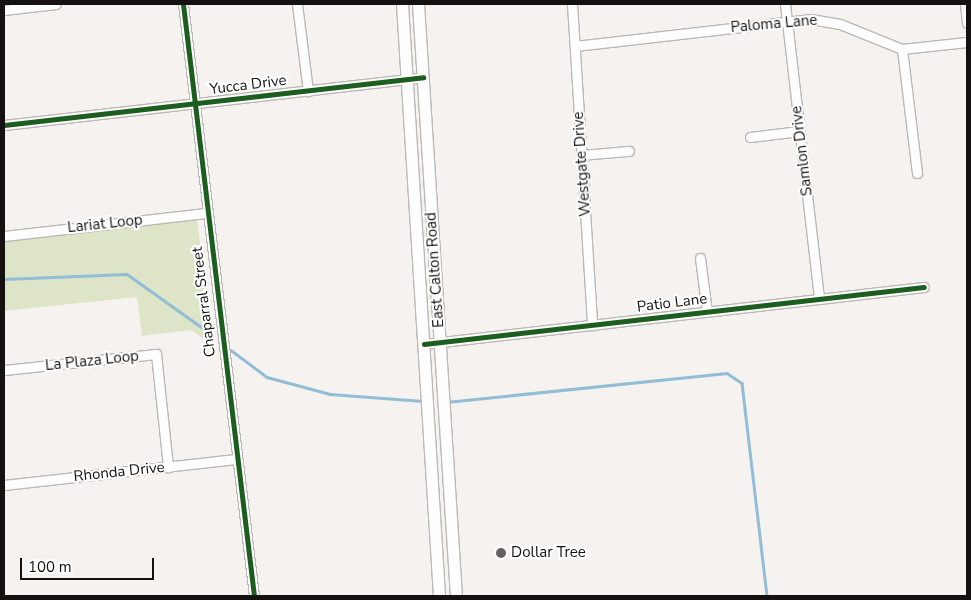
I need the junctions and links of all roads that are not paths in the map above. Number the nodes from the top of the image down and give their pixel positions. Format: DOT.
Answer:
graph roads {
  1 [pos="56,4"];
  2 [pos="183,4"];
  3 [pos="297,4"];
  4 [pos="402,4"];
  5 [pos="418,4"];
  6 [pos="572,4"];
  7 [pos="785,4"];
  8 [pos="965,4"];
  9 [pos="4,10"];
  10 [pos="787,22"];
  11 [pos="967,23"];
  12 [pos="967,42"];
  13 [pos="575,46"];
  14 [pos="902,49"];
  15 [pos="423,77"];
  16 [pos="406,79"];
  17 [pos="308,91"];
  18 [pos="194,104"];
  19 [pos="4,125"];
  20 [pos="800,131"];
  21 [pos="750,137"];
  22 [pos="629,151"];
  23 [pos="581,155"];
  24 [pos="917,172"];
  25 [pos="206,213"];
  26 [pos="4,236"];
  27 [pos="433,242"];
  28 [pos="417,244"];
  29 [pos="700,258"];
  30 [pos="924,287"];
  31 [pos="819,299"];
  32 [pos="707,312"];
  33 [pos="592,325"];
  34 [pos="439,342"];
  35 [pos="424,344"];
  36 [pos="4,370"];
  37 [pos="234,459"];
  38 [pos="431,466"];
  39 [pos="447,466"];
  40 [pos="168,467"];
  41 [pos="4,485"];
  42 [pos="437,567"];
  43 [pos="454,567"];
  44 [pos="254,596"];
  45 [pos="439,596"];
  46 [pos="456,596"];
  1 -- 9 [label="street"];
  2 -- 18 [label="street, Chaparral Street"];
  3 -- 17 [label="street"];
  4 -- 16 [label="main road, East Calton Road"];
  5 -- 15 [label="main road, East Calton Road"];
  6 -- 13 [label="street, Westgate Drive"];
  7 -- 10 [label="street, Samlon Drive"];
  8 -- 11 [label="street"];
  10 -- 13 [label="street, Paloma Lane"];
  10 -- 14 [label="street, Paloma Lane"];
  10 -- 20 [label="street, Samlon Drive"];
  12 -- 14 [label="street, Paloma Lane"];
  13 -- 23 [label="street, Westgate Drive"];
  14 -- 24 [label="street"];
  15 -- 16 [label="street, Yucca Drive"];
  15 -- 27 [label="main road, East Calton Road"];
  16 -- 17 [label="street, Yucca Drive"];
  16 -- 28 [label="main road, East Calton Road"];
  17 -- 18 [label="street, Yucca Drive"];
  18 -- 19 [label="street, Yucca Drive"];
  18 -- 25 [label="street, Chaparral Street"];
  20 -- 21 [label="street"];
  20 -- 31 [label="street, Samlon Drive"];
  22 -- 23 [label="street"];
  23 -- 33 [label="street, Westgate Drive"];
  25 -- 26 [label="street, Lariat Loop"];
  25 -- 37 [label="street, Chaparral Street"];
  27 -- 28 [label="main road"];
  27 -- 34 [label="main road, East Calton Road"];
  28 -- 35 [label="main road, East Calton Road"];
  29 -- 32 [label="street"];
  30 -- 31 [label="street, Patio Lane"];
  31 -- 32 [label="street, Patio Lane"];
  32 -- 33 [label="street, Patio Lane"];
  33 -- 34 [label="street, Patio Lane"];
  34 -- 35 [label="street, Patio Lane"];
  34 -- 39 [label="main road, East Calton Road"];
  35 -- 38 [label="main road, East Calton Road"];
  36 -- 40 [label="street, La Plaza Loop"];
  37 -- 40 [label="street, Rhonda Drive"];
  37 -- 44 [label="street, Chaparral Street"];
  38 -- 39 [label="main road"];
  38 -- 42 [label="main road, East Calton Road"];
  39 -- 43 [label="main road, East Calton Road"];
  40 -- 41 [label="street, Rhonda Drive"];
  42 -- 43 [label="main road"];
  42 -- 45 [label="main road, East Calton Road"];
  43 -- 46 [label="main road, East Calton Road"];
}
